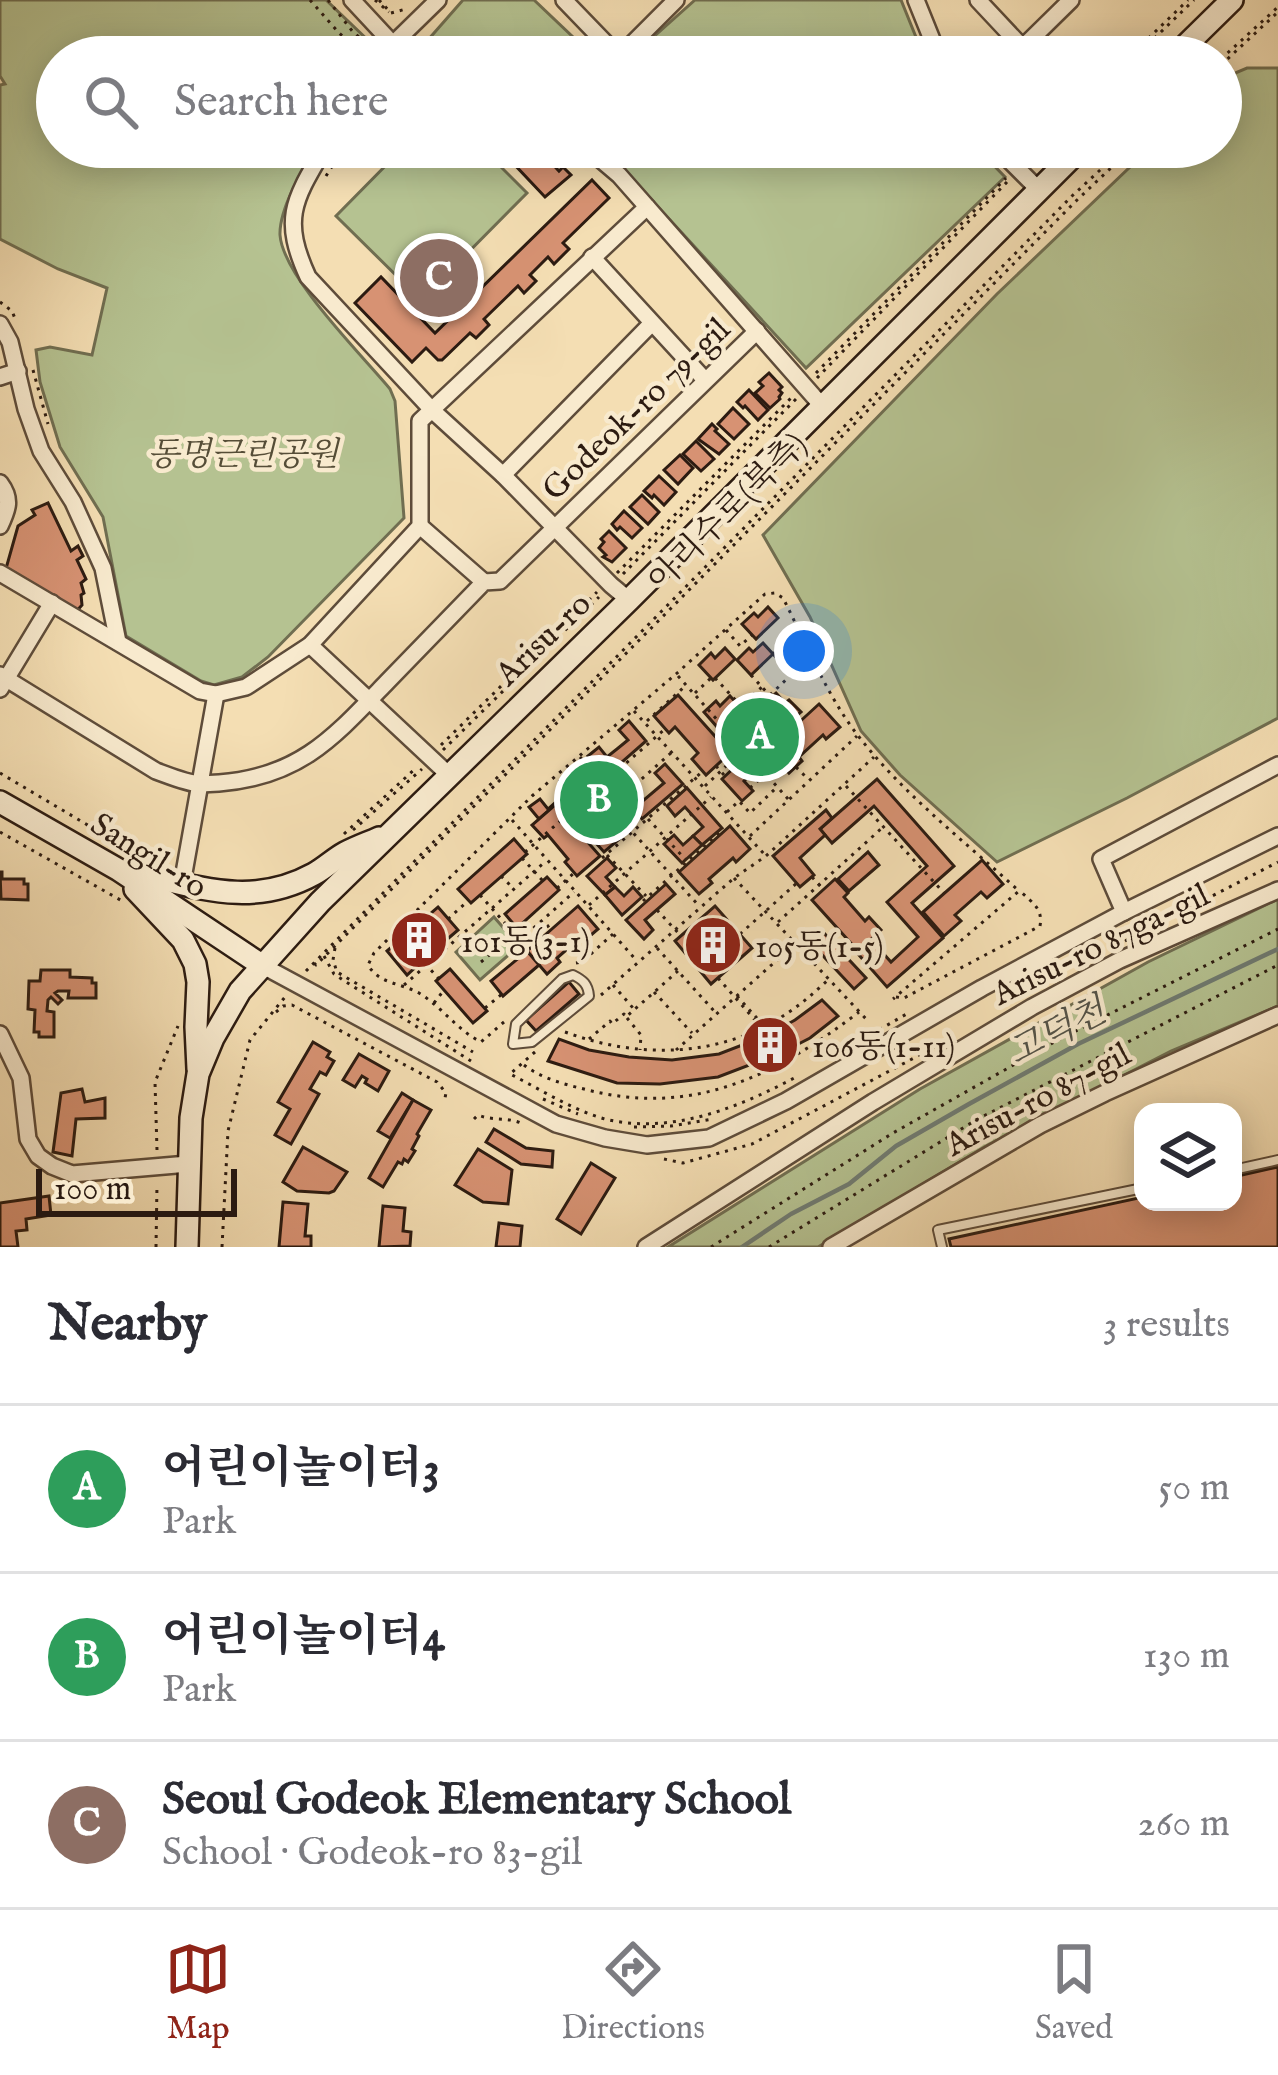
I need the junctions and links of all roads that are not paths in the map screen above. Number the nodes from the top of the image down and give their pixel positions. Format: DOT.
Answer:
graph roads {
  1 [pos="352,0"];
  2 [pos="438,0"];
  3 [pos="565,0"];
  4 [pos="676,0"];
  5 [pos="916,0"];
  6 [pos="978,0"];
  7 [pos="1071,0"];
  8 [pos="1232,0"];
  9 [pos="379,36"];
  10 [pos="407,36"];
  11 [pos="600,36"];
  12 [pos="641,36"];
  13 [pos="931,36"];
  14 [pos="1006,36"];
  15 [pos="1034,36"];
  16 [pos="1195,36"];
  17 [pos="313,168"];
  18 [pos="612,168"];
  19 [pos="1017,168"];
  20 [pos="1060,168"];
  21 [pos="1038,189"];
  22 [pos="646,207"];
  23 [pos="592,256"];
  24 [pos="652,323"];
  25 [pos="0,324"];
  26 [pos="758,331"];
  27 [pos="18,371"];
  28 [pos="0,377"];
  29 [pos="705,380"];
  30 [pos="823,407"];
  31 [pos="433,411"];
  32 [pos="503,475"];
  33 [pos="0,483"];
  34 [pos="0,526"];
  35 [pos="420,526"];
  36 [pos="555,527"];
  37 [pos="0,573"];
  38 [pos="484,582"];
  39 [pos="616,589"];
  40 [pos="52,603"];
  41 [pos="118,642"];
  42 [pos="310,644"];
  43 [pos="2,681"];
  44 [pos="216,694"];
  45 [pos="370,700"];
  46 [pos="437,763"];
  47 [pos="1278,765"];
  48 [pos="201,784"];
  49 [pos="0,802"];
  50 [pos="394,832"];
  51 [pos="1278,836"];
  52 [pos="119,870"];
  53 [pos="184,876"];
  54 [pos="1278,890"];
  55 [pos="1124,912"];
  56 [pos="263,966"];
  57 [pos="1278,1015"];
  58 [pos="0,1034"];
  59 [pos="513,1044"];
  60 [pos="198,1074"];
  61 [pos="1278,1160"];
  62 [pos="188,1164"];
  63 [pos="1242,1168"];
  64 [pos="1134,1190"];
  65 [pos="187,1247"];
  66 [pos="646,1247"];
  67 [pos="831,1247"];
  68 [pos="942,1247"];
  1 -- 9 [label="street"];
  2 -- 10 [label="street"];
  3 -- 11 [label="street"];
  4 -- 12 [label="street"];
  5 -- 13 [label="street"];
  6 -- 14 [label="street"];
  7 -- 15 [label="street"];
  8 -- 16 [label="main road"];
  17 -- 31 [label="street"];
  18 -- 22 [label="street, Godeok-ro 79-gil"];
  19 -- 21 [label="street"];
  20 -- 21 [label="main road, Arisu-ro"];
  21 -- 30 [label="main road, Arisu-ro"];
  22 -- 23 [label="street"];
  22 -- 26 [label="street, Godeok-ro 79-gil"];
  23 -- 24 [label="street"];
  23 -- 31 [label="street"];
  24 -- 29 [label="street"];
  24 -- 32 [label="street"];
  25 -- 27 [label="street"];
  26 -- 29 [label="street, Godeok-ro 79-gil"];
  26 -- 30 [label="street, Godeok-ro 79-gil"];
  27 -- 28 [label="street"];
  27 -- 41 [label="street"];
  29 -- 36 [label="street, Godeok-ro 79-gil"];
  30 -- 39 [label="main road, Arisu-ro"];
  31 -- 32 [label="street"];
  31 -- 35 [label="street"];
  32 -- 36 [label="street"];
  33 -- 34 [label="street"];
  35 -- 38 [label="street"];
  35 -- 42 [label="street"];
  36 -- 38 [label="street, Godeok-ro 79-gil"];
  36 -- 39 [label="street"];
  37 -- 40 [label="street"];
  38 -- 45 [label="street, Godeok-ro 79-gil"];
  39 -- 46 [label="main road, Arisu-ro"];
  40 -- 41 [label="street"];
  40 -- 43 [label="street"];
  41 -- 44 [label="street"];
  42 -- 44 [label="street"];
  42 -- 45 [label="street"];
  43 -- 48 [label="street"];
  44 -- 48 [label="street"];
  45 -- 46 [label="street"];
  45 -- 48 [label="street, Godeok-ro 79-gil"];
  46 -- 50 [label="main road, Arisu-ro"];
  47 -- 55 [label="street"];
  48 -- 53 [label="street"];
  49 -- 52 [label="main road, Sangil-ro"];
  50 -- 53 [label="main road"];
  50 -- 56 [label="main road, Arisu-ro"];
  51 -- 55 [label="street"];
  52 -- 53 [label="main road"];
  52 -- 56 [label="main road, Sangil-ro"];
  52 -- 60 [label="main road"];
  54 -- 66 [label="street, Arisu-ro 87ga-gil"];
  55 -- 56 [label="street"];
  56 -- 60 [label="main road, Arisu-ro"];
  57 -- 67 [label="street, Arisu-ro 87-gil"];
  58 -- 62 [label="street"];
  59 -- 59 [label="lane"];
  60 -- 62 [label="main road, Arisu-ro"];
  61 -- 63 [label="lane"];
  62 -- 65 [label="main road, Arisu-ro"];
  64 -- 68 [label="lane"];
}
